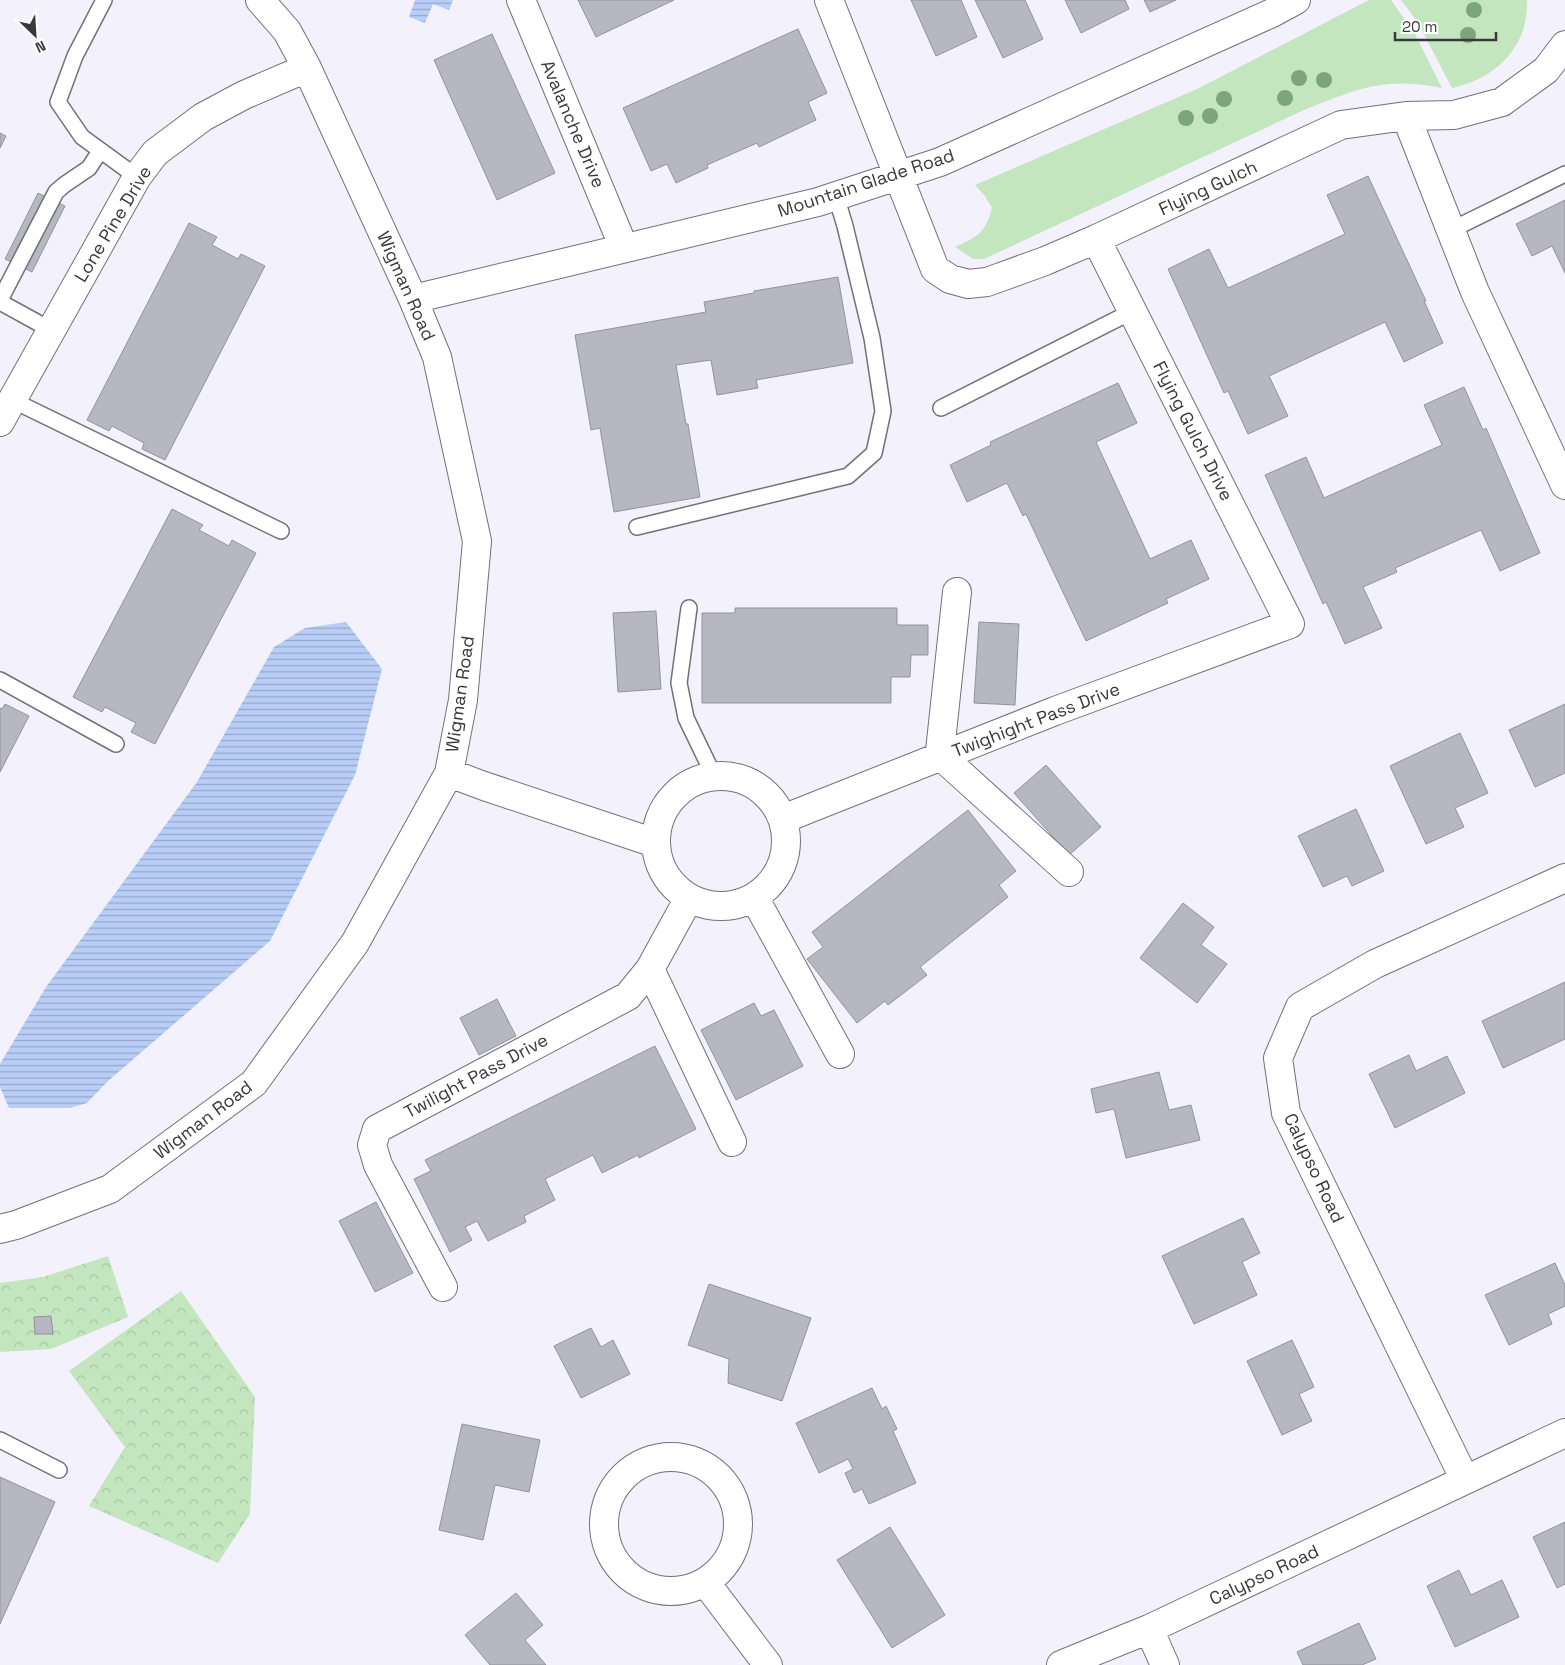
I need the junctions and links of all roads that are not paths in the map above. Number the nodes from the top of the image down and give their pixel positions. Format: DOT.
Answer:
graph roads {
  1 [pos="104,0"];
  2 [pos="260,0"];
  3 [pos="521,0"];
  4 [pos="829,0"];
  5 [pos="1296,0"];
  6 [pos="1565,45"];
  7 [pos="307,68"];
  8 [pos="1406,116"];
  9 [pos="100,150"];
  10 [pos="1565,174"];
  11 [pos="898,176"];
  12 [pos="137,177"];
  13 [pos="836,196"];
  14 [pos="1451,230"];
  15 [pos="1096,239"];
  16 [pos="624,248"];
  17 [pos="413,299"];
  18 [pos="0,301"];
  19 [pos="1133,311"];
  20 [pos="51,330"];
  21 [pos="941,408"];
  22 [pos="6,411"];
  23 [pos="1565,485"];
  24 [pos="637,527"];
  25 [pos="281,531"];
  26 [pos="957,592"];
  27 [pos="689,608"];
  28 [pos="1290,624"];
  29 [pos="0,680"];
  30 [pos="116,744"];
  31 [pos="942,757"];
  32 [pos="449,773"];
  33 [pos="714,776"];
  34 [pos="783,819"];
  35 [pos="655,843"];
  36 [pos="1069,872"];
  37 [pos="1565,878"];
  38 [pos="754,897"];
  39 [pos="689,898"];
  40 [pos="650,969"];
  41 [pos="840,1054"];
  42 [pos="732,1142"];
  43 [pos="0,1229"];
  44 [pos="443,1287"];
  45 [pos="1565,1433"];
  46 [pos="0,1440"];
  47 [pos="59,1470"];
  48 [pos="1465,1480"];
  49 [pos="706,1583"];
  50 [pos="1148,1629"];
  51 [pos="768,1665"];
  52 [pos="1061,1665"];
  53 [pos="1165,1665"];
  1 -- 9 [label="lane"];
  2 -- 7 [label="street, Wigman Road"];
  3 -- 16 [label="street, Avalanche Drive"];
  4 -- 11 [label="street, Flying Gulch"];
  5 -- 11 [label="street, Mountain Glade Road"];
  6 -- 8 [label="street, Flying Gulch"];
  7 -- 12 [label="street, Lone Pine Drive"];
  7 -- 17 [label="street, Wigman Road"];
  8 -- 14 [label="street"];
  8 -- 15 [label="street, Flying Gulch"];
  9 -- 12 [label="lane"];
  9 -- 18 [label="lane"];
  10 -- 14 [label="lane"];
  11 -- 13 [label="street, Mountain Glade Road"];
  11 -- 15 [label="street, Flying Gulch"];
  12 -- 20 [label="street, Lone Pine Drive"];
  13 -- 16 [label="street, Mountain Glade Road"];
  13 -- 24 [label="lane"];
  14 -- 23 [label="street"];
  15 -- 19 [label="street, Flying Gulch Drive"];
  16 -- 17 [label="street, Mountain Glade Road"];
  17 -- 32 [label="street, Wigman Road"];
  18 -- 20 [label="lane"];
  19 -- 21 [label="lane"];
  19 -- 28 [label="street, Flying Gulch Drive"];
  20 -- 22 [label="street, Lone Pine Drive"];
  22 -- 25 [label="lane"];
  26 -- 31 [label="street"];
  27 -- 33 [label="lane"];
  28 -- 31 [label="street, Twighight Pass Drive"];
  29 -- 30 [label="lane"];
  31 -- 34 [label="street, Twighight Pass Drive"];
  31 -- 36 [label="street"];
  32 -- 35 [label="street"];
  32 -- 43 [label="street, Wigman Road"];
  33 -- 34 [label="street"];
  33 -- 35 [label="street"];
  34 -- 38 [label="street"];
  35 -- 39 [label="street"];
  37 -- 48 [label="street, Calypso Road"];
  38 -- 39 [label="street"];
  38 -- 41 [label="street"];
  39 -- 40 [label="street, Twilight Pass Drive"];
  40 -- 42 [label="street"];
  40 -- 44 [label="street, Twilight Pass Drive"];
  45 -- 48 [label="street, Calypso Road"];
  46 -- 47 [label="lane"];
  48 -- 50 [label="street, Calypso Road"];
  49 -- 49 [label="street"];
  49 -- 51 [label="street"];
  50 -- 52 [label="street, Calypso Road"];
  50 -- 53 [label="street"];
}
